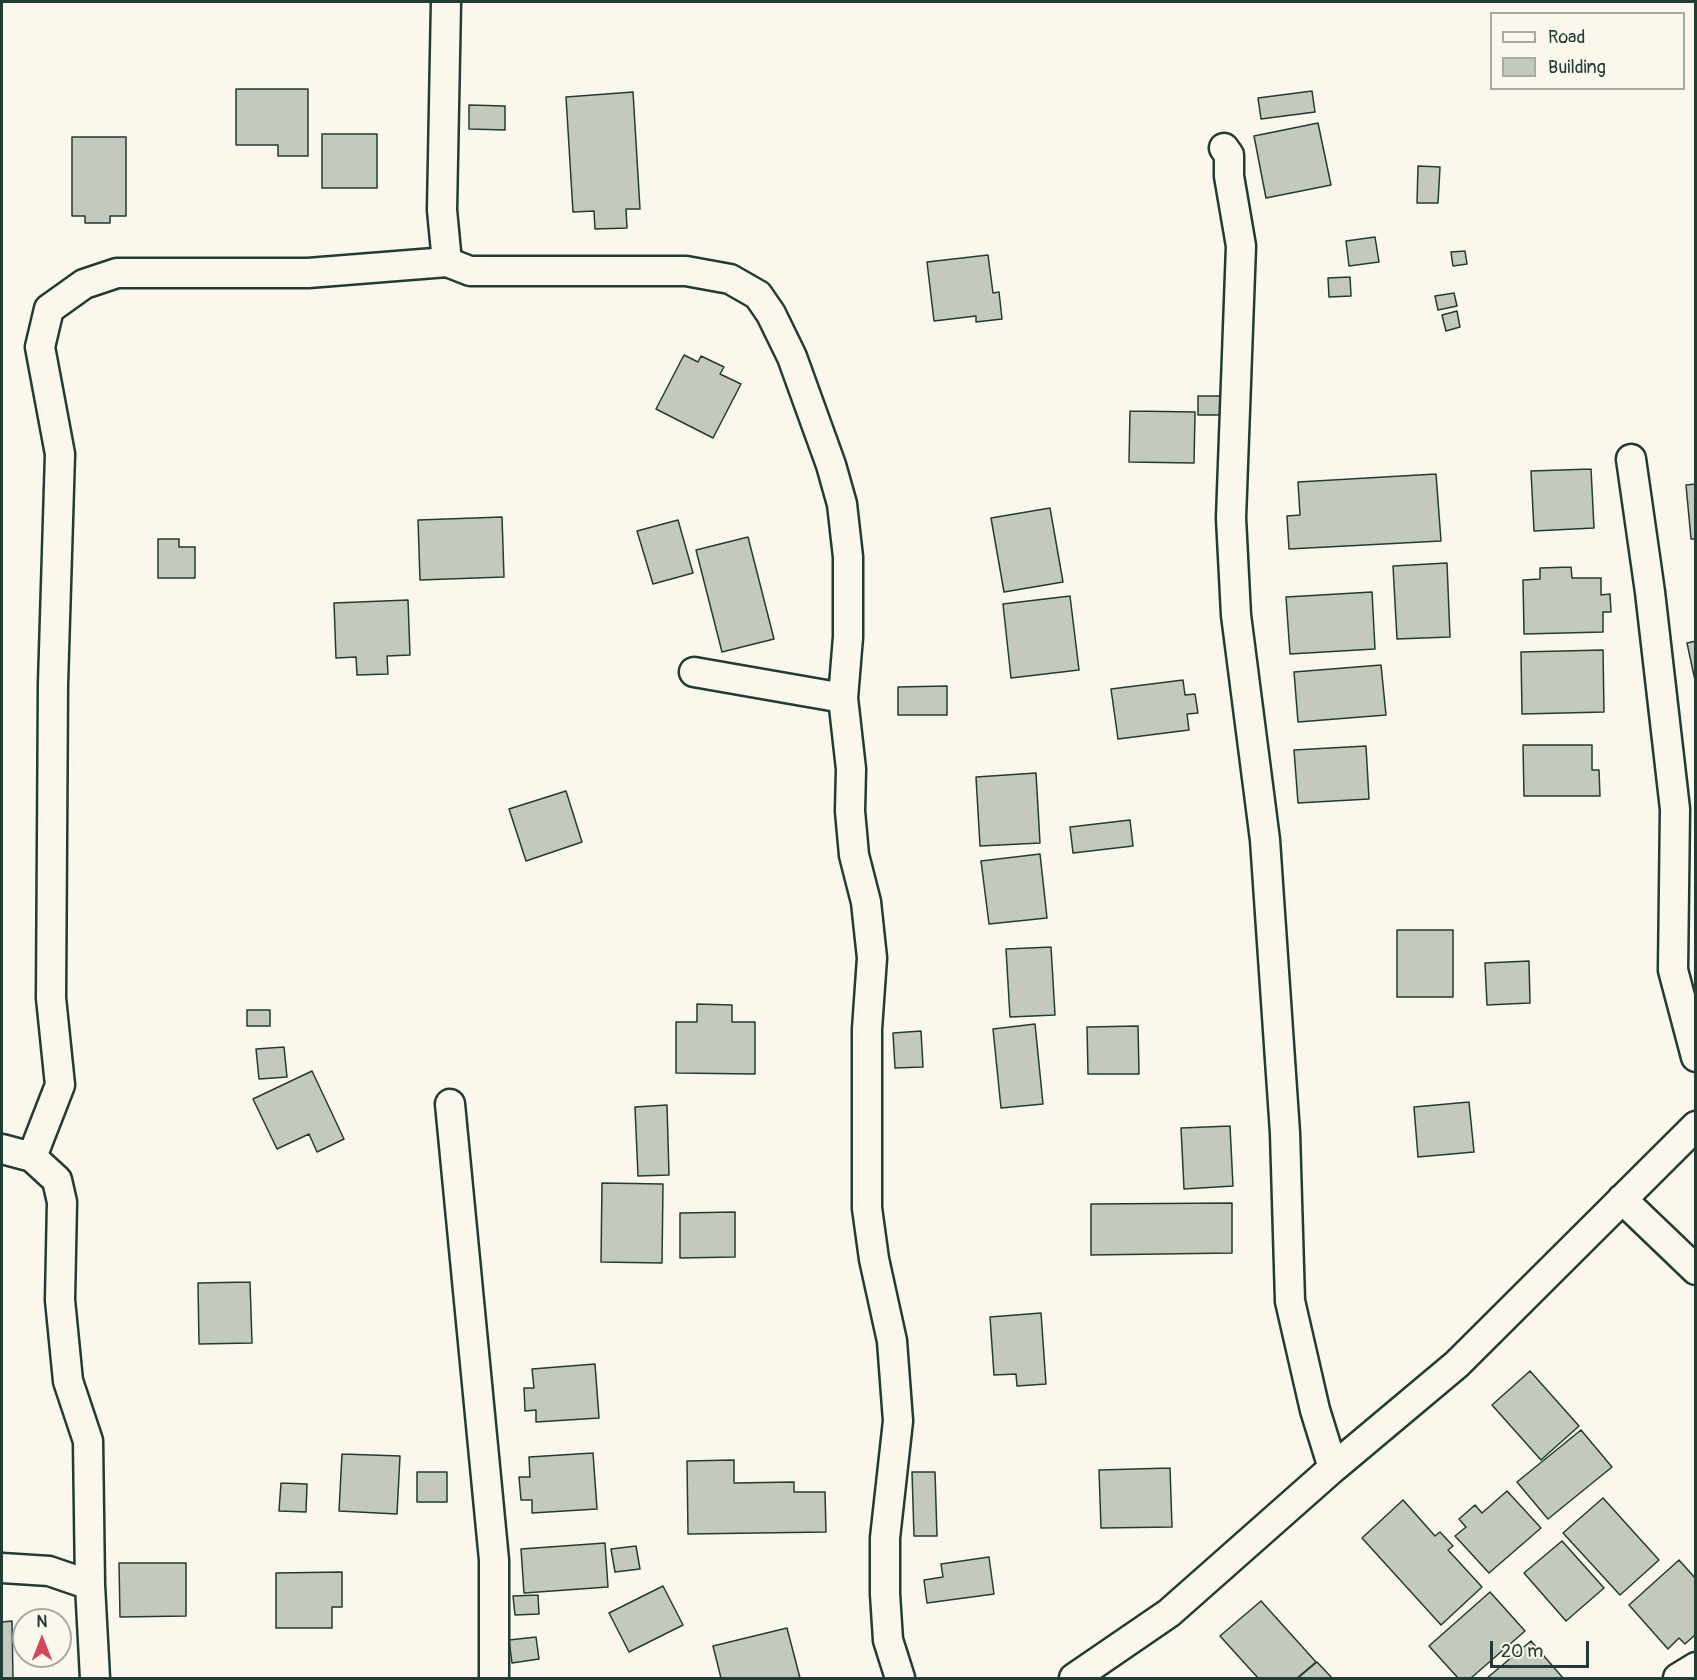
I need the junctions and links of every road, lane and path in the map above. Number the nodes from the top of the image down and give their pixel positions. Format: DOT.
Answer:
graph roads {
  1 [pos="447,2"];
  2 [pos="1224,148"];
  3 [pos="447,262"];
  4 [pos="1631,459"];
  5 [pos="694,672"];
  6 [pos="843,698"];
  7 [pos="1695,1057"];
  8 [pos="450,1104"];
  9 [pos="1695,1126"];
  10 [pos="2,1149"];
  11 [pos="32,1157"];
  12 [pos="1622,1199"];
  13 [pos="1695,1270"];
  14 [pos="1333,1468"];
  15 [pos="2,1568"];
  16 [pos="90,1585"];
  17 [pos="1695,1667"];
  18 [pos="95,1678"];
  19 [pos="494,1678"];
  20 [pos="900,1678"];
  21 [pos="1074,1678"];
  22 [pos="1678,1678"];
  1 -- 3 [label="street"];
  2 -- 14 [label="street"];
  3 -- 6 [label="street"];
  3 -- 11 [label="street"];
  4 -- 7 [label="street"];
  5 -- 6 [label="street"];
  6 -- 20 [label="street"];
  8 -- 19 [label="street"];
  9 -- 12 [label="street"];
  10 -- 11 [label="street"];
  11 -- 16 [label="street"];
  12 -- 13 [label="street"];
  12 -- 14 [label="street"];
  14 -- 21 [label="street"];
  15 -- 16 [label="street"];
  16 -- 18 [label="street"];
  17 -- 22 [label="street"];
}
